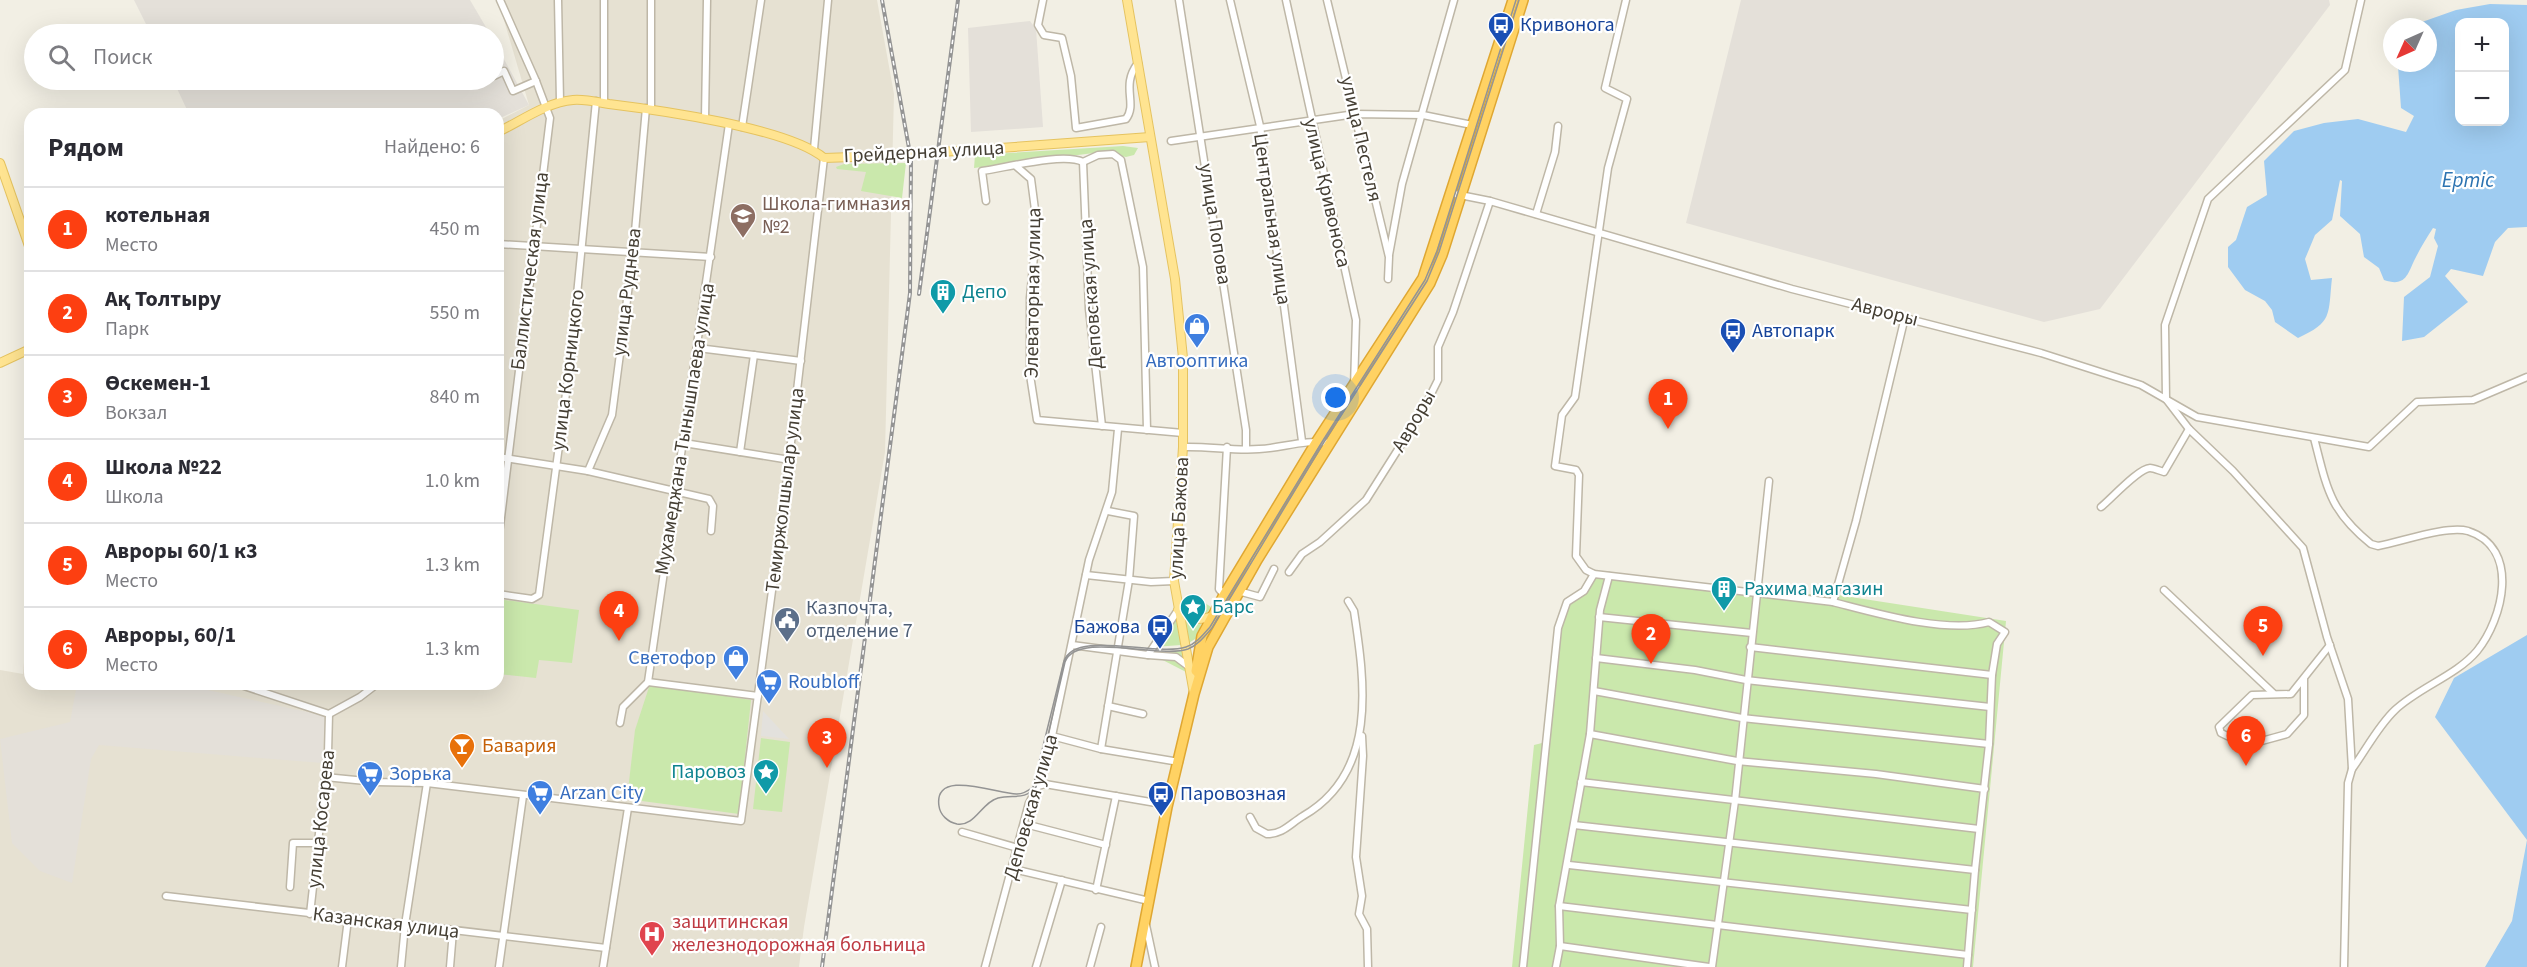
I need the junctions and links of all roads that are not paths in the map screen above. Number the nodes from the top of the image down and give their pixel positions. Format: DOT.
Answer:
graph roads {
  1 [pos="500,0"];
  2 [pos="558,0"];
  3 [pos="604,0"];
  4 [pos="651,0"];
  5 [pos="707,0"];
  6 [pos="761,0"];
  7 [pos="828,0"];
  8 [pos="1043,0"];
  9 [pos="1127,0"];
  10 [pos="1179,0"];
  11 [pos="1230,0"];
  12 [pos="1286,0"];
  13 [pos="1327,0"];
  14 [pos="1454,0"];
  15 [pos="1513,0"];
  16 [pos="1523,0"];
  17 [pos="1626,0"];
  18 [pos="2361,0"];
  19 [pos="1138,63"];
  20 [pos="504,71"];
  21 [pos="536,81"];
  22 [pos="560,101"];
  23 [pos="600,102"];
  24 [pos="546,108"];
  25 [pos="649,109"];
  26 [pos="1355,114"];
  27 [pos="1423,115"];
  28 [pos="1311,118"];
  29 [pos="705,119"];
  30 [pos="729,124"];
  31 [pos="1472,125"];
  32 [pos="1260,126"];
  33 [pos="1558,126"];
  34 [pos="742,127"];
  35 [pos="504,129"];
  36 [pos="1201,135"];
  37 [pos="1150,137"];
  38 [pos="1171,141"];
  39 [pos="814,150"];
  40 [pos="824,158"];
  41 [pos="1083,162"];
  42 [pos="0,163"];
  43 [pos="1016,166"];
  44 [pos="1450,193"];
  45 [pos="1461,195"];
  46 [pos="986,201"];
  47 [pos="1490,201"];
  48 [pos="1536,214"];
  49 [pos="24,232"];
  50 [pos="1600,233"];
  51 [pos="504,245"];
  52 [pos="533,248"];
  53 [pos="582,251"];
  54 [pos="633,254"];
  55 [pos="711,257"];
  56 [pos="1389,257"];
  57 [pos="1388,279"];
  58 [pos="1905,317"];
  59 [pos="698,348"];
  60 [pos="24,352"];
  61 [pos="754,355"];
  62 [pos="801,361"];
  63 [pos="0,363"];
  64 [pos="2527,377"];
  65 [pos="1358,389"];
  66 [pos="2166,399"];
  67 [pos="1102,426"];
  68 [pos="1118,429"];
  69 [pos="2189,429"];
  70 [pos="1148,430"];
  71 [pos="1183,433"];
  72 [pos="2314,438"];
  73 [pos="1302,441"];
  74 [pos="1317,441"];
  75 [pos="684,443"];
  76 [pos="1329,443"];
  77 [pos="1183,447"];
  78 [pos="1227,447"];
  79 [pos="1246,449"];
  80 [pos="740,452"];
  81 [pos="504,458"];
  82 [pos="508,458"];
  83 [pos="789,460"];
  84 [pos="556,466"];
  85 [pos="588,471"];
  86 [pos="1769,481"];
  87 [pos="677,490"];
  88 [pos="504,492"];
  89 [pos="2101,507"];
  90 [pos="1108,511"];
  91 [pos="711,531"];
  92 [pos="1274,569"];
  93 [pos="1289,572"];
  94 [pos="1594,574"];
  95 [pos="1086,576"];
  96 [pos="1609,576"];
  97 [pos="1129,580"];
  98 [pos="1174,580"];
  99 [pos="2164,590"];
  100 [pos="1238,591"];
  101 [pos="1756,592"];
  102 [pos="504,595"];
  103 [pos="1224,595"];
  104 [pos="1348,601"];
  105 [pos="1833,602"];
  106 [pos="1178,610"];
  107 [pos="1214,615"];
  108 [pos="1599,617"];
  109 [pos="1752,633"];
  110 [pos="1072,645"];
  111 [pos="2330,645"];
  112 [pos="1750,647"];
  113 [pos="1119,651"];
  114 [pos="1148,655"];
  115 [pos="1596,658"];
  116 [pos="1188,666"];
  117 [pos="1992,675"];
  118 [pos="2304,678"];
  119 [pos="1746,680"];
  120 [pos="648,682"];
  121 [pos="256,690"];
  122 [pos="369,690"];
  123 [pos="1594,691"];
  124 [pos="1194,694"];
  125 [pos="2274,694"];
  126 [pos="758,696"];
  127 [pos="1108,706"];
  128 [pos="1989,707"];
  129 [pos="329,714"];
  130 [pos="1143,714"];
  131 [pos="1742,718"];
  132 [pos="620,723"];
  133 [pos="1362,729"];
  134 [pos="1590,734"];
  135 [pos="1052,736"];
  136 [pos="1989,744"];
  137 [pos="1101,749"];
  138 [pos="1737,760"];
  139 [pos="1179,762"];
  140 [pos="2352,769"];
  141 [pos="325,777"];
  142 [pos="1581,782"];
  143 [pos="427,783"];
  144 [pos="1038,786"];
  145 [pos="1985,789"];
  146 [pos="523,795"];
  147 [pos="1116,796"];
  148 [pos="1735,801"];
  149 [pos="1168,805"];
  150 [pos="628,808"];
  151 [pos="1250,817"];
  152 [pos="1025,824"];
  153 [pos="1574,825"];
  154 [pos="1979,829"];
  155 [pos="962,832"];
  156 [pos="317,843"];
  157 [pos="1728,843"];
  158 [pos="1106,845"];
  159 [pos="1018,848"];
  160 [pos="1569,865"];
  161 [pos="1013,869"];
  162 [pos="1975,870"];
  163 [pos="1062,880"];
  164 [pos="1723,883"];
  165 [pos="290,887"];
  166 [pos="1096,890"];
  167 [pos="166,897"];
  168 [pos="1149,901"];
  169 [pos="1559,906"];
  170 [pos="1972,910"];
  171 [pos="310,914"];
  172 [pos="1145,918"];
  173 [pos="348,919"];
  174 [pos="405,925"];
  175 [pos="1718,925"];
  176 [pos="1101,927"];
  177 [pos="453,931"];
  178 [pos="502,936"];
  179 [pos="1560,946"];
  180 [pos="606,948"];
  181 [pos="1968,955"];
  182 [pos="342,967"];
  183 [pos="401,967"];
  184 [pos="450,967"];
  185 [pos="499,967"];
  186 [pos="603,967"];
  187 [pos="985,967"];
  188 [pos="1036,967"];
  189 [pos="1090,967"];
  190 [pos="1136,967"];
  191 [pos="1155,967"];
  192 [pos="1368,967"];
  193 [pos="1523,967"];
  194 [pos="1556,967"];
  195 [pos="1711,967"];
  196 [pos="1967,967"];
  197 [pos="2344,967"];
  1 -- 21 [label="street, Баллистическая улица"];
  2 -- 22 [label="street"];
  3 -- 23 [label="street, улица Корницкого"];
  4 -- 25 [label="street, улица Руднева"];
  5 -- 29 [label="street"];
  6 -- 34 [label="street"];
  7 -- 39 [label="street"];
  8 -- 19 [label="street"];
  9 -- 19 [label="main road, улица Бажова"];
  10 -- 36 [label="street, улица Попова"];
  11 -- 32 [label="street, Центральная улица"];
  12 -- 28 [label="street, улица Кривоноса"];
  13 -- 26 [label="street, улица Пестеля"];
  14 -- 27 [label="street"];
  15 -- 31 [label="highway"];
  16 -- 45 [label="highway"];
  17 -- 50 [label="street"];
  18 -- 66 [label="street"];
  19 -- 37 [label="main road, улица Бажова"];
  20 -- 21 [label="street"];
  21 -- 24 [label="street, Баллистическая улица"];
  22 -- 23 [label="main road, Грейдерная улица"];
  22 -- 24 [label="main road, Грейдерная улица"];
  23 -- 25 [label="main road, Грейдерная улица"];
  23 -- 53 [label="street, улица Корницкого"];
  24 -- 35 [label="main road, Грейдерная улица"];
  24 -- 52 [label="street, Баллистическая улица"];
  25 -- 29 [label="main road, Грейдерная улица"];
  25 -- 54 [label="street, улица Руднева"];
  26 -- 27 [label="street"];
  26 -- 28 [label="street"];
  26 -- 56 [label="street, улица Пестеля"];
  27 -- 31 [label="street"];
  27 -- 56 [label="street"];
  28 -- 32 [label="street"];
  28 -- 65 [label="street, улица Кривоноса"];
  29 -- 30 [label="main road, Грейдерная улица"];
  30 -- 34 [label="main road, Грейдерная улица"];
  30 -- 55 [label="street, Мухамеджана Тынышпаева улица"];
  31 -- 44 [label="highway"];
  32 -- 36 [label="street"];
  32 -- 73 [label="street, Центральная улица"];
  33 -- 48 [label="street"];
  34 -- 39 [label="main road, Грейдерная улица"];
  36 -- 38 [label="street"];
  36 -- 79 [label="street, улица Попова"];
  37 -- 40 [label="main road, Грейдерная улица, bridge"];
  37 -- 71 [label="main road, улица Бажова"];
  39 -- 40 [label="main road, Грейдерная улица"];
  40 -- 62 [label="street, Темиржолшылар улица"];
  41 -- 43 [label="street"];
  41 -- 67 [label="street, Деповская улица"];
  41 -- 70 [label="street"];
  42 -- 49 [label="main road"];
  43 -- 46 [label="street"];
  43 -- 67 [label="street, Элеваторная улица"];
  44 -- 45 [label="street, Авроры"];
  44 -- 65 [label="highway"];
  45 -- 47 [label="street, Авроры"];
  45 -- 65 [label="highway"];
  47 -- 48 [label="street, Авроры"];
  47 -- 93 [label="street, Авроры"];
  48 -- 50 [label="street, Авроры"];
  50 -- 58 [label="street, Авроры"];
  50 -- 94 [label="street"];
  51 -- 52 [label="street"];
  52 -- 53 [label="street"];
  52 -- 82 [label="street, Баллистическая улица"];
  53 -- 54 [label="street"];
  53 -- 84 [label="street, улица Корницкого"];
  54 -- 55 [label="street"];
  54 -- 85 [label="street, улица Руднева"];
  55 -- 59 [label="street, Мухамеджана Тынышпаева улица"];
  56 -- 57 [label="street, улица Пестеля"];
  58 -- 66 [label="street, Авроры"];
  58 -- 105 [label="street"];
  59 -- 61 [label="street"];
  59 -- 75 [label="street, Мухамеджана Тынышпаева улица"];
  60 -- 63 [label="main road"];
  61 -- 62 [label="street"];
  61 -- 80 [label="street"];
  62 -- 83 [label="street, Темиржолшылар улица"];
  64 -- 72 [label="street, Авроры"];
  65 -- 74 [label="highway"];
  65 -- 76 [label="highway"];
  66 -- 69 [label="street"];
  66 -- 72 [label="street, Авроры"];
  67 -- 68 [label="street"];
  68 -- 70 [label="street"];
  68 -- 90 [label="street, Деповская улица"];
  69 -- 89 [label="street"];
  69 -- 111 [label="street"];
  70 -- 71 [label="street"];
  71 -- 77 [label="main road, улица Бажова"];
  72 -- 140 [label="street"];
  73 -- 74 [label="street"];
  73 -- 79 [label="street"];
  74 -- 76 [label="street"];
  74 -- 103 [label="highway"];
  75 -- 80 [label="street"];
  75 -- 87 [label="street, Мухамеджана Тынышпаева улица"];
  76 -- 100 [label="highway"];
  77 -- 78 [label="street"];
  77 -- 98 [label="main road, улица Бажова"];
  78 -- 79 [label="street"];
  78 -- 103 [label="street"];
  80 -- 83 [label="street"];
  81 -- 82 [label="street"];
  82 -- 84 [label="street"];
  82 -- 88 [label="street, Баллистическая улица"];
  83 -- 126 [label="street, Темиржолшылар улица"];
  84 -- 85 [label="street"];
  84 -- 102 [label="street, улица Корницкого"];
  85 -- 87 [label="street"];
  86 -- 101 [label="street"];
  87 -- 91 [label="street"];
  87 -- 120 [label="street, Мухамеджана Тынышпаева улица"];
  90 -- 95 [label="street, Деповская улица"];
  90 -- 97 [label="street"];
  92 -- 100 [label="street"];
  94 -- 96 [label="street"];
  94 -- 193 [label="street"];
  95 -- 97 [label="street"];
  95 -- 110 [label="street, Деповская улица"];
  96 -- 101 [label="street"];
  96 -- 108 [label="street"];
  97 -- 98 [label="street"];
  97 -- 113 [label="street"];
  98 -- 106 [label="main road, улица Бажова"];
  99 -- 125 [label="street"];
  100 -- 124 [label="highway"];
  101 -- 105 [label="street"];
  101 -- 109 [label="street"];
  103 -- 107 [label="highway"];
  104 -- 133 [label="street"];
  105 -- 117 [label="street"];
  106 -- 107 [label="main road"];
  106 -- 114 [label="street"];
  106 -- 116 [label="main road, улица Бажова"];
  107 -- 124 [label="highway"];
  108 -- 109 [label="street"];
  108 -- 115 [label="street"];
  109 -- 112 [label="street"];
  110 -- 113 [label="street"];
  110 -- 135 [label="street, Деповская улица"];
  111 -- 118 [label="street"];
  111 -- 140 [label="street"];
  112 -- 117 [label="street"];
  112 -- 119 [label="street"];
  113 -- 114 [label="street"];
  113 -- 127 [label="street"];
  114 -- 116 [label="street"];
  115 -- 119 [label="street"];
  115 -- 123 [label="street"];
  116 -- 124 [label="main road, улица Бажова"];
  117 -- 128 [label="street"];
  118 -- 125 [label="street"];
  118 -- 125 [label="street"];
  119 -- 128 [label="street"];
  119 -- 131 [label="street"];
  120 -- 126 [label="street"];
  120 -- 132 [label="street"];
  121 -- 129 [label="street"];
  122 -- 129 [label="street"];
  123 -- 131 [label="street"];
  123 -- 134 [label="street"];
  124 -- 139 [label="highway, улица Бажова"];
  126 -- 150 [label="street, Темиржолшылар улица"];
  127 -- 130 [label="street"];
  127 -- 137 [label="street"];
  128 -- 136 [label="street"];
  129 -- 141 [label="street, улица Косарева"];
  131 -- 136 [label="street"];
  131 -- 138 [label="street"];
  133 -- 151 [label="street"];
  133 -- 192 [label="street"];
  134 -- 138 [label="street"];
  134 -- 142 [label="street"];
  135 -- 137 [label="street"];
  135 -- 144 [label="street, Деповская улица"];
  136 -- 145 [label="street"];
  137 -- 139 [label="street"];
  138 -- 145 [label="street"];
  138 -- 148 [label="street"];
  139 -- 149 [label="highway, улица Бажова"];
  140 -- 197 [label="street"];
  141 -- 143 [label="street"];
  141 -- 156 [label="street, улица Косарева"];
  142 -- 148 [label="street"];
  142 -- 153 [label="street"];
  143 -- 146 [label="street"];
  143 -- 174 [label="street"];
  144 -- 147 [label="street"];
  144 -- 152 [label="street, Деповская улица"];
  145 -- 154 [label="street"];
  146 -- 150 [label="street"];
  146 -- 178 [label="street"];
  147 -- 149 [label="street"];
  147 -- 158 [label="street"];
  148 -- 154 [label="street"];
  148 -- 157 [label="street"];
  149 -- 168 [label="highway, улица Бажова"];
  150 -- 180 [label="street"];
  152 -- 158 [label="street"];
  152 -- 159 [label="street, Деповская улица"];
  153 -- 157 [label="street"];
  153 -- 160 [label="street"];
  154 -- 162 [label="street"];
  155 -- 159 [label="street"];
  156 -- 165 [label="street"];
  156 -- 171 [label="street, улица Косарева"];
  157 -- 162 [label="street"];
  157 -- 164 [label="street"];
  158 -- 166 [label="street"];
  159 -- 161 [label="street, Деповская улица"];
  160 -- 164 [label="street"];
  160 -- 169 [label="street"];
  161 -- 163 [label="street"];
  161 -- 187 [label="street, Деповская улица"];
  162 -- 170 [label="street"];
  163 -- 166 [label="street"];
  163 -- 188 [label="street"];
  164 -- 170 [label="street"];
  164 -- 175 [label="street"];
  166 -- 168 [label="street"];
  167 -- 171 [label="street, Казанская улица"];
  168 -- 172 [label="highway, улица Бажова"];
  169 -- 175 [label="street"];
  169 -- 179 [label="street"];
  170 -- 181 [label="street"];
  171 -- 173 [label="street, Казанская улица"];
  172 -- 190 [label="highway, улица Бажова"];
  172 -- 191 [label="street"];
  173 -- 174 [label="street, Казанская улица"];
  173 -- 182 [label="street"];
  174 -- 177 [label="street, Казанская улица"];
  174 -- 183 [label="street"];
  175 -- 181 [label="street"];
  175 -- 195 [label="street"];
  176 -- 189 [label="street"];
  177 -- 178 [label="street, Казанская улица"];
  177 -- 184 [label="street"];
  178 -- 180 [label="street, Казанская улица"];
  178 -- 185 [label="street"];
  179 -- 194 [label="street"];
  179 -- 195 [label="street"];
  180 -- 186 [label="street"];
  181 -- 196 [label="street"];
}
